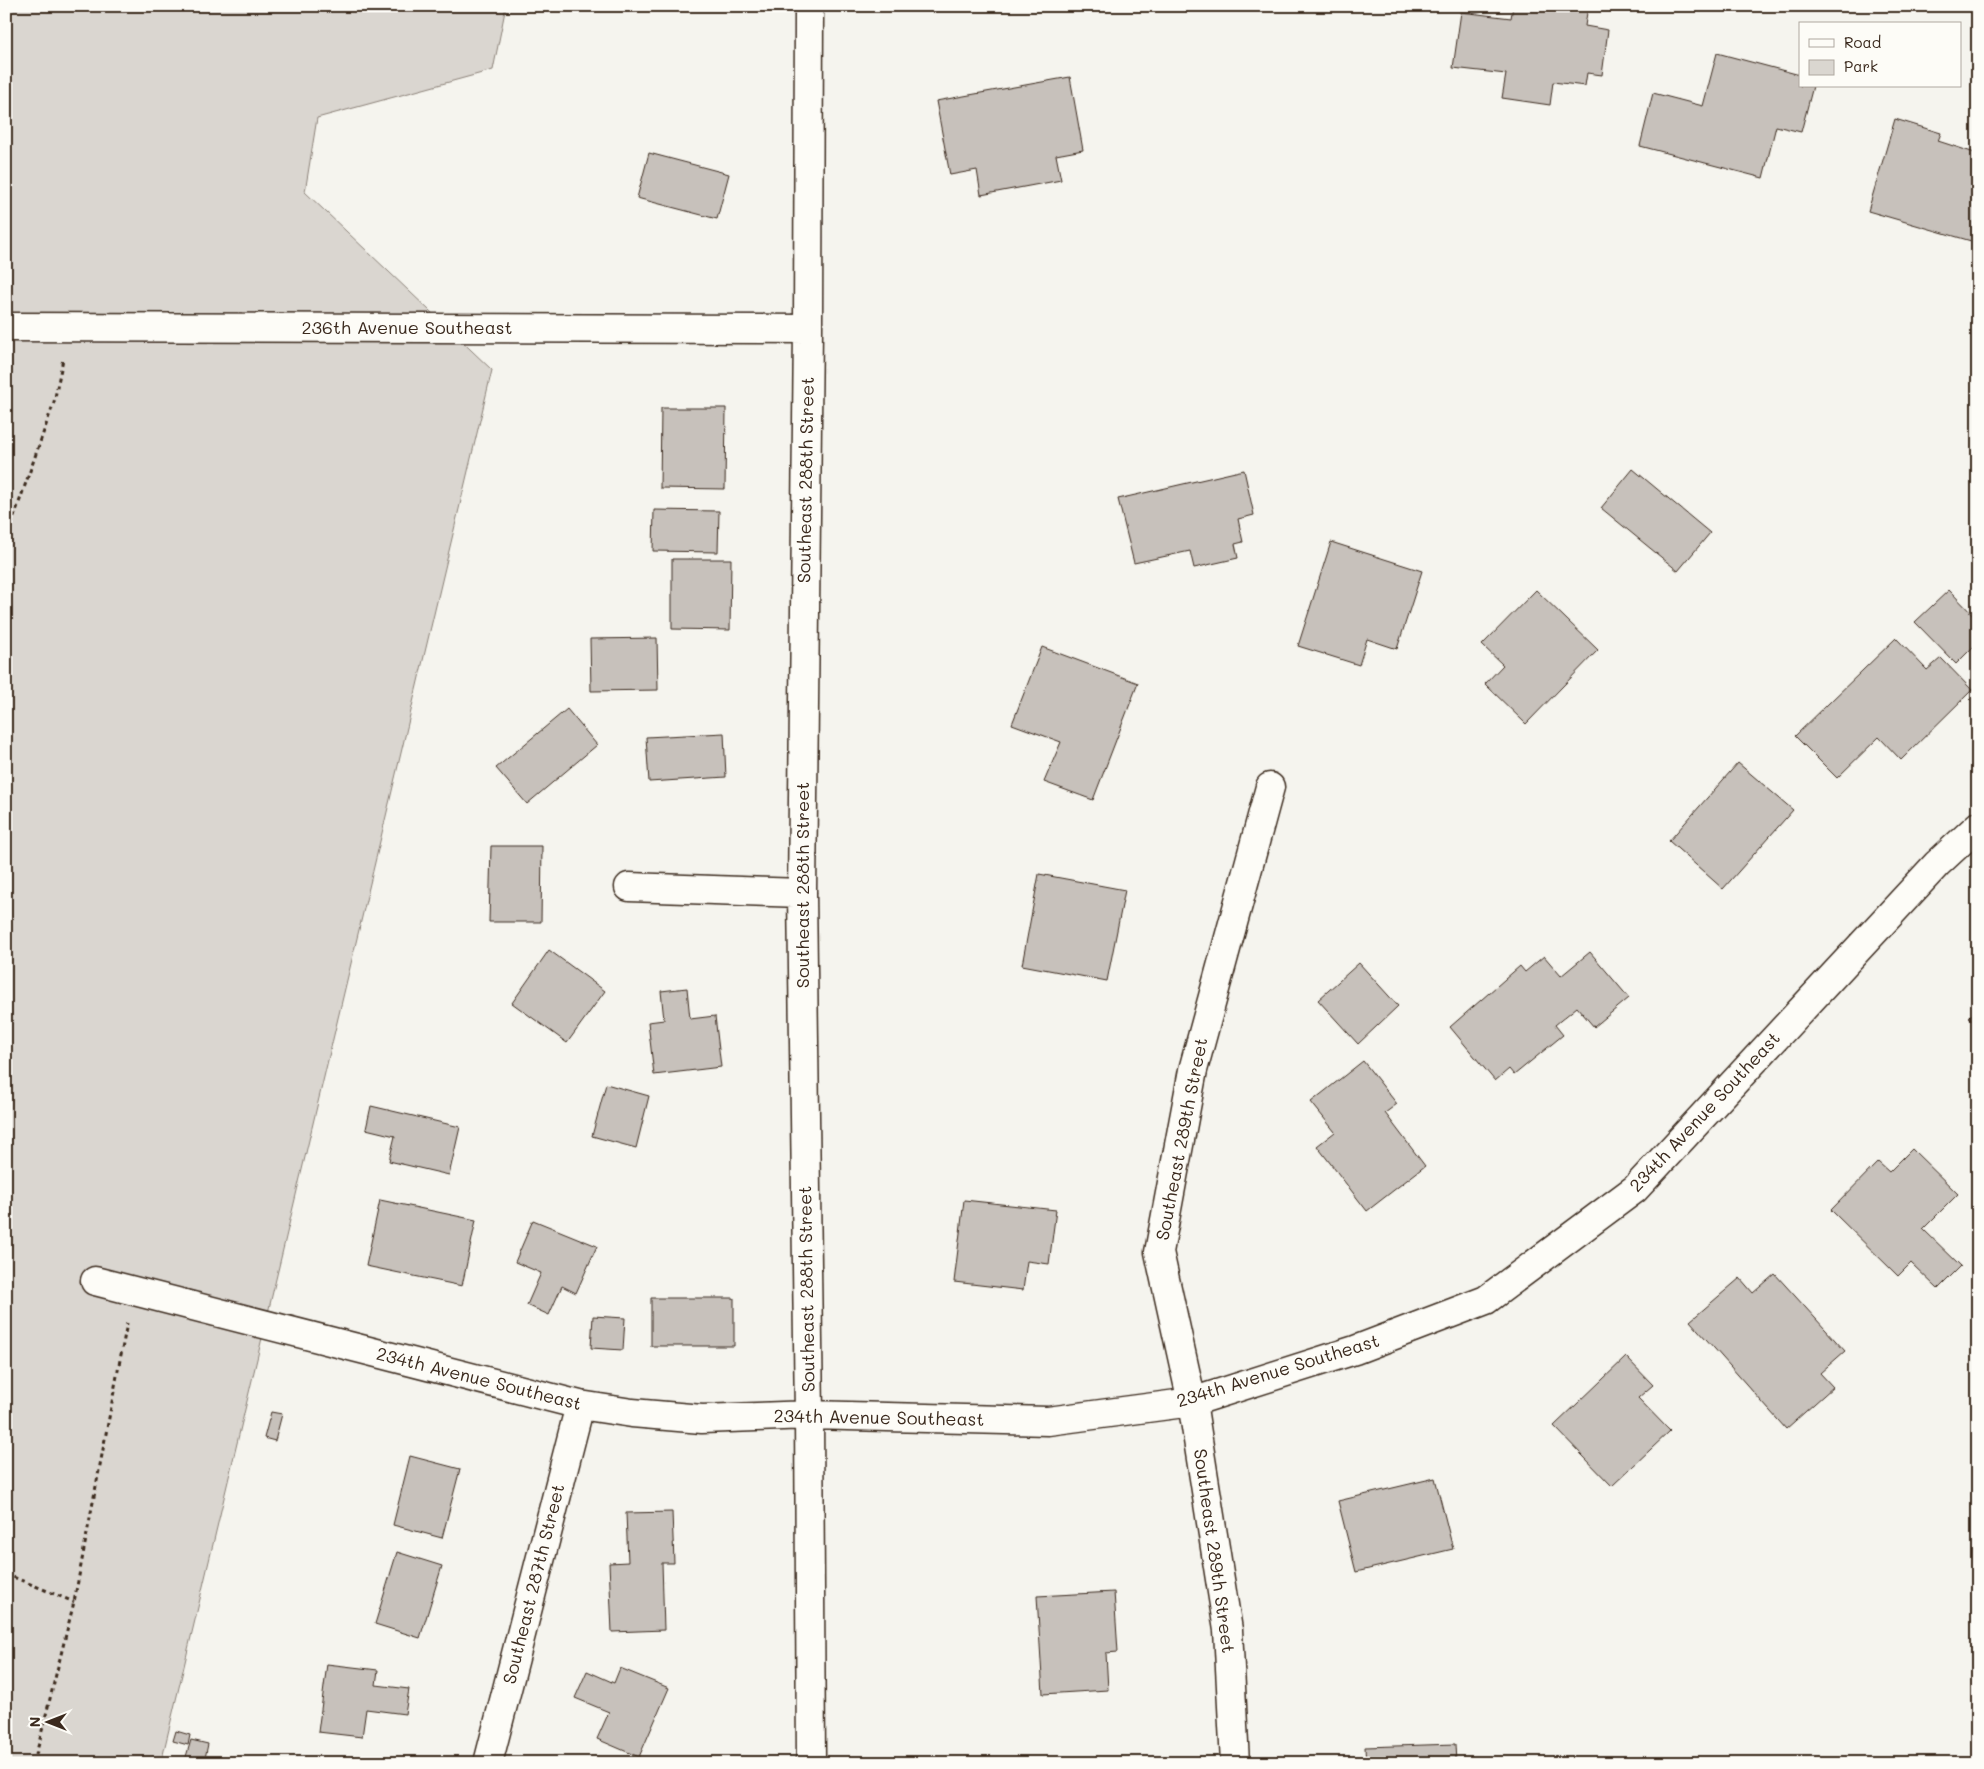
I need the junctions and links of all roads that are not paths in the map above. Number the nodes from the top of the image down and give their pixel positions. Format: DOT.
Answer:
graph roads {
  1 [pos="809,6"];
  2 [pos="6,327"];
  3 [pos="808,329"];
  4 [pos="1270,787"];
  5 [pos="1978,826"];
  6 [pos="629,887"];
  7 [pos="802,893"];
  8 [pos="95,1281"];
  9 [pos="1192,1402"];
  10 [pos="580,1405"];
  11 [pos="809,1415"];
  12 [pos="488,1763"];
  13 [pos="811,1763"];
  14 [pos="1235,1763"];
  1 -- 3 [label="street, Southeast 288th Street"];
  2 -- 3 [label="street, 236th Avenue Southeast"];
  3 -- 7 [label="street, Southeast 288th Street"];
  4 -- 9 [label="street, Southeast 289th Street"];
  5 -- 9 [label="street, 234th Avenue Southeast"];
  6 -- 7 [label="street"];
  7 -- 11 [label="street, Southeast 288th Street"];
  8 -- 10 [label="street, 234th Avenue Southeast"];
  9 -- 11 [label="street, 234th Avenue Southeast"];
  9 -- 14 [label="street, Southeast 289th Street"];
  10 -- 11 [label="street, 234th Avenue Southeast"];
  10 -- 12 [label="street, Southeast 287th Street"];
  11 -- 13 [label="street, Southeast 288th Street"];
}
